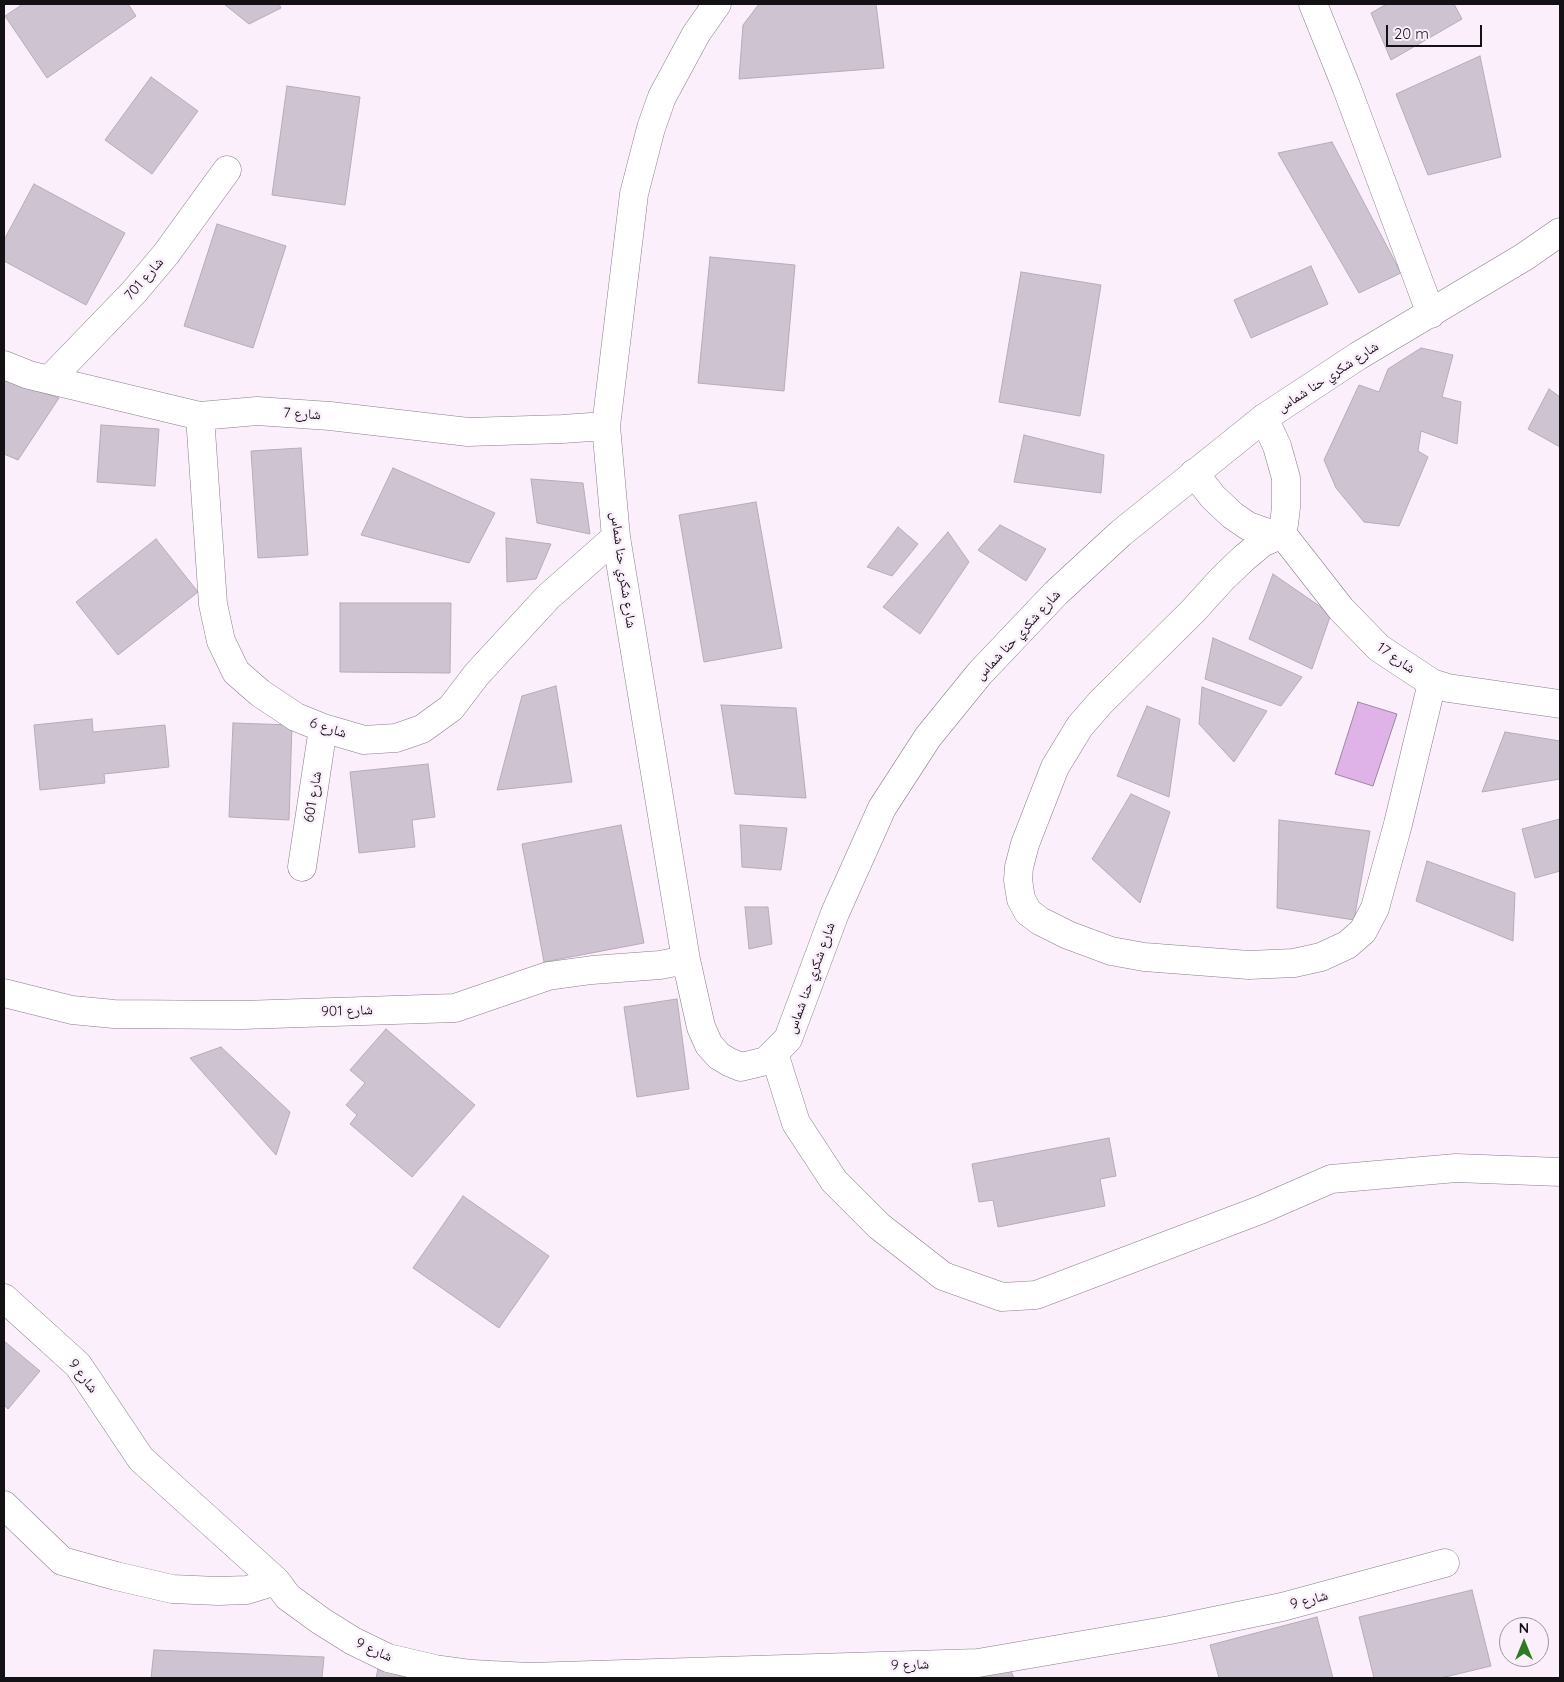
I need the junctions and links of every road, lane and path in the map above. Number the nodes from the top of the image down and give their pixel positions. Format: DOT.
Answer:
graph roads {
  1 [pos="716,4"];
  2 [pos="1313,4"];
  3 [pos="227,170"];
  4 [pos="1560,232"];
  5 [pos="1431,314"];
  6 [pos="4,366"];
  7 [pos="50,379"];
  8 [pos="200,416"];
  9 [pos="1264,418"];
  10 [pos="606,426"];
  11 [pos="1194,473"];
  12 [pos="1281,532"];
  13 [pos="616,537"];
  14 [pos="1432,683"];
  15 [pos="1560,704"];
  16 [pos="323,728"];
  17 [pos="302,866"];
  18 [pos="686,960"];
  19 [pos="4,993"];
  20 [pos="774,1053"];
  21 [pos="1560,1172"];
  22 [pos="4,1298"];
  23 [pos="4,1505"];
  24 [pos="1445,1564"];
  25 [pos="276,1581"];
  1 -- 10 [label="street, شارع شكري حنا شماس"];
  2 -- 5 [label="street"];
  3 -- 7 [label="street, شارع 701"];
  4 -- 5 [label="street, شارع شكري حنا شماس"];
  5 -- 9 [label="street, شارع شكري حنا شماس"];
  6 -- 7 [label="street, شارع 7"];
  7 -- 8 [label="street, شارع 7"];
  8 -- 10 [label="street, شارع 7"];
  8 -- 16 [label="street, شارع 6"];
  9 -- 11 [label="street, شارع شكري حنا شماس"];
  9 -- 12 [label="street"];
  10 -- 13 [label="street, شارع شكري حنا شماس"];
  11 -- 12 [label="street"];
  11 -- 20 [label="street, شارع شكري حنا شماس"];
  12 -- 14 [label="street, شارع 17"];
  12 -- 14 [label="street"];
  13 -- 16 [label="street, شارع 6"];
  13 -- 18 [label="street, شارع شكري حنا شماس"];
  14 -- 15 [label="street, شارع 17"];
  16 -- 17 [label="street, شارع 601"];
  18 -- 19 [label="street, شارع 901"];
  18 -- 20 [label="street, شارع شكري حنا شماس"];
  20 -- 21 [label="street"];
  22 -- 25 [label="street, شارع 9"];
  23 -- 25 [label="street"];
  24 -- 25 [label="street, شارع 9"];
}
